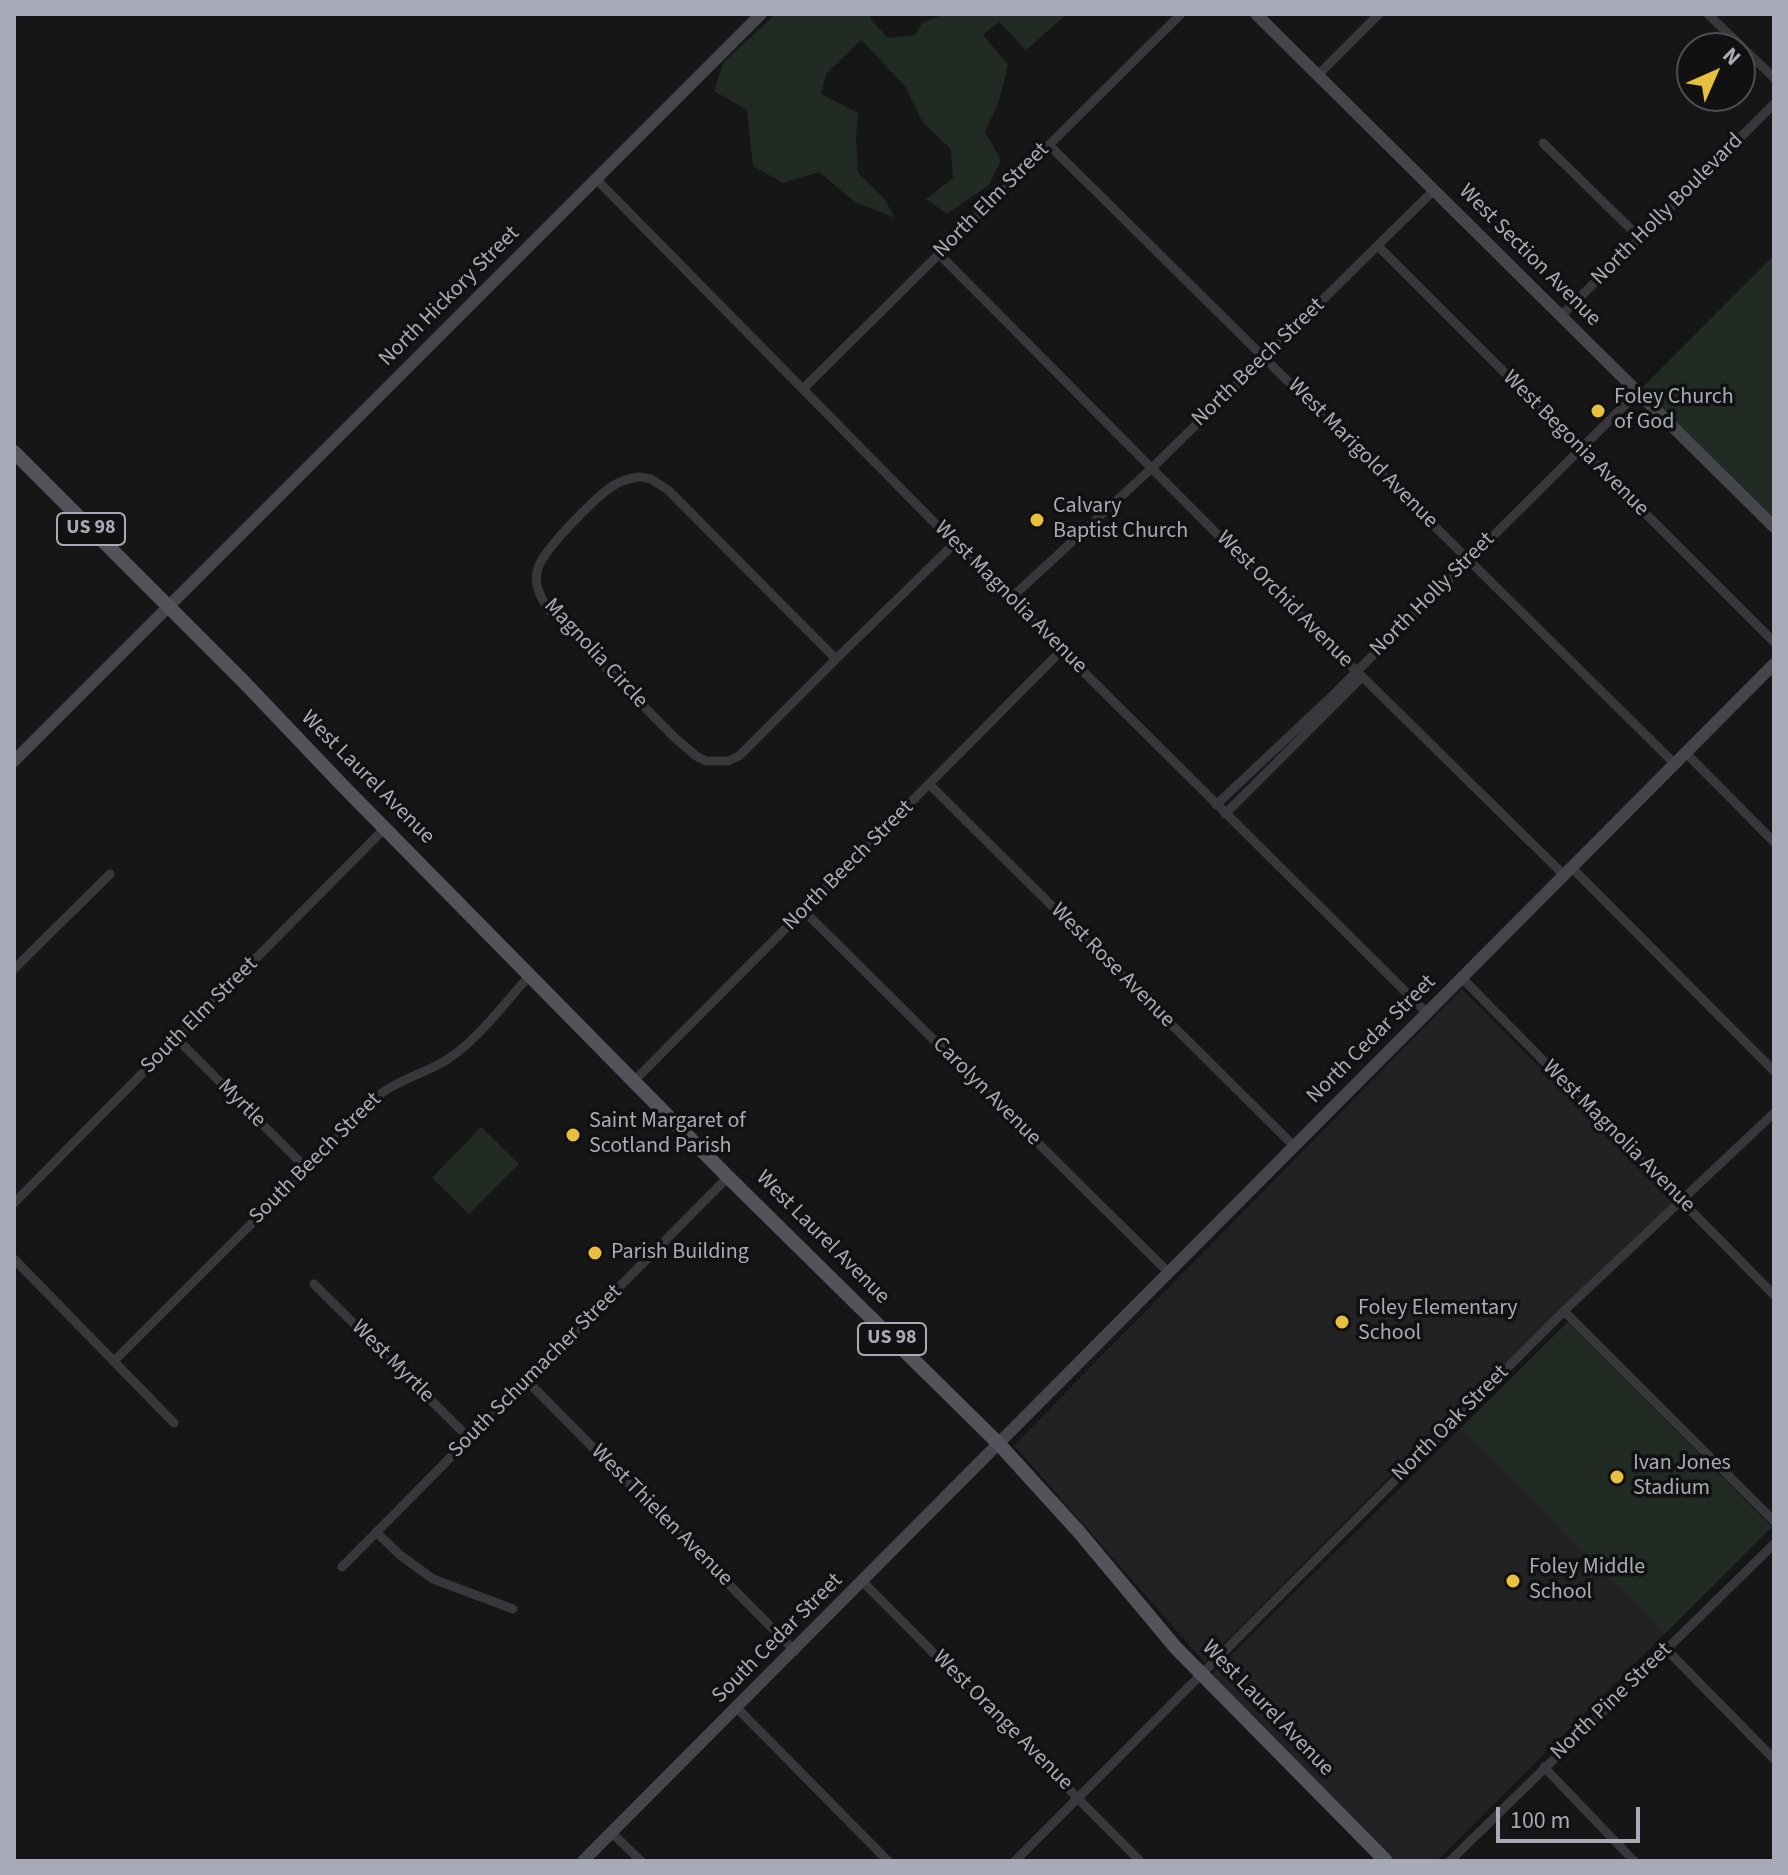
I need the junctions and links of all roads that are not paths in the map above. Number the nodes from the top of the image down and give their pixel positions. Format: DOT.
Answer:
graph roads {
  1 [pos="761,14"];
  2 [pos="1181,14"];
  3 [pos="1256,14"];
  4 [pos="1379,14"];
  5 [pos="1708,14"];
  6 [pos="1318,75"];
  7 [pos="1774,78"];
  8 [pos="1774,104"];
  9 [pos="1543,143"];
  10 [pos="1049,145"];
  11 [pos="596,179"];
  12 [pos="1434,190"];
  13 [pos="1640,238"];
  14 [pos="1378,246"];
  15 [pos="939,254"];
  16 [pos="1561,316"];
  17 [pos="1265,358"];
  18 [pos="804,388"];
  19 [pos="1638,392"];
  20 [pos="1579,449"];
  21 [pos="14,452"];
  22 [pos="1153,467"];
  23 [pos="1774,527"];
  24 [pos="955,543"];
  25 [pos="1469,560"];
  26 [pos="1011,598"];
  27 [pos="168,607"];
  28 [pos="1774,642"];
  29 [pos="1062,650"];
  30 [pos="836,659"];
  31 [pos="1774,664"];
  32 [pos="1359,674"];
  33 [pos="1686,753"];
  34 [pos="14,761"];
  35 [pos="1675,764"];
  36 [pos="930,785"];
  37 [pos="1216,805"];
  38 [pos="1225,814"];
  39 [pos="385,828"];
  40 [pos="1774,842"];
  41 [pos="1568,872"];
  42 [pos="110,874"];
  43 [pos="805,912"];
  44 [pos="15,967"];
  45 [pos="531,974"];
  46 [pos="1462,978"];
  47 [pos="1427,1013"];
  48 [pos="177,1039"];
  49 [pos="1774,1071"];
  50 [pos="634,1081"];
  51 [pos="1774,1113"];
  52 [pos="1294,1146"];
  53 [pos="306,1168"];
  54 [pos="728,1177"];
  55 [pos="1681,1200"];
  56 [pos="14,1203"];
  57 [pos="14,1259"];
  58 [pos="1168,1272"];
  59 [pos="314,1284"];
  60 [pos="1774,1295"];
  61 [pos="1564,1311"];
  62 [pos="114,1361"];
  63 [pos="527,1381"];
  64 [pos="174,1423"];
  65 [pos="470,1439"];
  66 [pos="999,1444"];
  67 [pos="1774,1521"];
  68 [pos="376,1532"];
  69 [pos="1774,1544"];
  70 [pos="342,1567"];
  71 [pos="863,1582"];
  72 [pos="513,1609"];
  73 [pos="1666,1649"];
  74 [pos="795,1651"];
  75 [pos="1202,1675"];
  76 [pos="737,1708"];
  77 [pos="1774,1759"];
  78 [pos="1544,1767"];
  79 [pos="1078,1798"];
  80 [pos="612,1833"];
  81 [pos="583,1861"];
  82 [pos="641,1861"];
  83 [pos="888,1861"];
  84 [pos="1015,1861"];
  85 [pos="1140,1861"];
  86 [pos="1386,1861"];
  87 [pos="1450,1861"];
  88 [pos="1634,1861"];
  1 -- 11 [label="street, North Hickory Street"];
  2 -- 10 [label="street, North Elm Street"];
  3 -- 6 [label="street, West Section Avenue"];
  4 -- 6 [label="street"];
  5 -- 7 [label="street"];
  6 -- 12 [label="street, West Section Avenue"];
  8 -- 13 [label="street, North Holly Boulevard"];
  9 -- 13 [label="street"];
  10 -- 15 [label="street, North Elm Street"];
  10 -- 17 [label="street, West Marigold Avenue"];
  11 -- 18 [label="street, West Magnolia Avenue"];
  11 -- 27 [label="street, North Hickory Street"];
  12 -- 14 [label="street, North Beech Street"];
  12 -- 16 [label="street, West Section Avenue"];
  13 -- 16 [label="street, North Holly Boulevard"];
  14 -- 17 [label="street, North Beech Street"];
  14 -- 20 [label="street, West Begonia Avenue"];
  15 -- 18 [label="street, North Elm Street"];
  15 -- 22 [label="street, West Orchid Avenue"];
  16 -- 19 [label="street, West Section Avenue"];
  17 -- 22 [label="street, North Beech Street"];
  17 -- 25 [label="street, West Marigold Avenue"];
  18 -- 24 [label="street, West Magnolia Avenue"];
  19 -- 20 [label="street, North Holly Street"];
  19 -- 23 [label="street, West Section Avenue"];
  20 -- 25 [label="street, North Holly Street"];
  20 -- 28 [label="street, West Begonia Avenue"];
  21 -- 27 [label="main road, West Laurel Avenue / US 98"];
  22 -- 26 [label="street, North Beech Street"];
  22 -- 32 [label="street, West Orchid Avenue"];
  24 -- 26 [label="street, West Magnolia Avenue"];
  24 -- 30 [label="street, Magnolia Circle"];
  25 -- 32 [label="street, North Holly Street"];
  25 -- 35 [label="street, West Marigold Avenue"];
  26 -- 29 [label="street, West Magnolia Avenue"];
  27 -- 34 [label="street, North Hickory Street"];
  27 -- 39 [label="main road, West Laurel Avenue / US 98"];
  29 -- 36 [label="street, North Beech Street"];
  29 -- 37 [label="street, West Magnolia Avenue"];
  30 -- 30 [label="street, Magnolia Circle"];
  31 -- 33 [label="street, North Cedar Street"];
  32 -- 37 [label="street, North Holly Street"];
  32 -- 38 [label="street"];
  32 -- 41 [label="street, West Orchid Avenue"];
  33 -- 35 [label="street, North Cedar Street"];
  33 -- 40 [label="street"];
  35 -- 41 [label="street, North Cedar Street"];
  36 -- 43 [label="street, North Beech Street"];
  36 -- 52 [label="street, West Rose Avenue"];
  37 -- 38 [label="street, West Magnolia Avenue"];
  38 -- 47 [label="street, West Magnolia Avenue"];
  39 -- 45 [label="main road, West Laurel Avenue / US 98"];
  39 -- 48 [label="street, South Elm Street"];
  41 -- 46 [label="street, North Cedar Street"];
  41 -- 49 [label="street, West Orchid Avenue"];
  42 -- 44 [label="street"];
  43 -- 50 [label="street, North Beech Street"];
  43 -- 58 [label="street, Carolyn Avenue"];
  45 -- 50 [label="main road, West Laurel Avenue / US 98"];
  45 -- 53 [label="street, South Beech Street"];
  46 -- 47 [label="street, North Cedar Street"];
  46 -- 55 [label="street, West Magnolia Avenue"];
  47 -- 52 [label="street, North Cedar Street"];
  48 -- 53 [label="street, Myrtle"];
  48 -- 56 [label="street, South Elm Street"];
  50 -- 54 [label="main road, West Laurel Avenue / US 98"];
  51 -- 55 [label="street, North Oak Street"];
  52 -- 58 [label="street, North Cedar Street"];
  53 -- 62 [label="street, South Beech Street"];
  54 -- 63 [label="street, South Schumacher Street"];
  54 -- 66 [label="main road, West Laurel Avenue / US 98"];
  55 -- 60 [label="street, West Magnolia Avenue"];
  55 -- 61 [label="street, North Oak Street"];
  57 -- 62 [label="street"];
  58 -- 66 [label="street, North Cedar Street"];
  59 -- 65 [label="street, West Myrtle"];
  61 -- 67 [label="street"];
  61 -- 75 [label="street, North Oak Street"];
  62 -- 64 [label="street"];
  63 -- 65 [label="street, South Schumacher Street"];
  63 -- 74 [label="street, West Thielen Avenue"];
  65 -- 68 [label="street, South Schumacher Street"];
  66 -- 71 [label="street, South Cedar Street"];
  66 -- 75 [label="main road, West Laurel Avenue / US 98"];
  68 -- 70 [label="street, South Schumacher Street"];
  68 -- 72 [label="street"];
  69 -- 73 [label="street, North Pine Street"];
  71 -- 74 [label="street, South Cedar Street"];
  71 -- 79 [label="street, West Orange Avenue"];
  73 -- 77 [label="street"];
  73 -- 78 [label="street, North Pine Street"];
  74 -- 76 [label="street, South Cedar Street"];
  75 -- 79 [label="street, North Oak Street"];
  75 -- 86 [label="main road, West Laurel Avenue / US 98"];
  76 -- 80 [label="street, South Cedar Street"];
  76 -- 83 [label="street"];
  78 -- 87 [label="street, North Pine Street"];
  78 -- 88 [label="street"];
  79 -- 84 [label="street, North Oak Street"];
  79 -- 85 [label="street, West Orange Avenue"];
  80 -- 81 [label="street, South Cedar Street"];
  80 -- 82 [label="street"];
}
